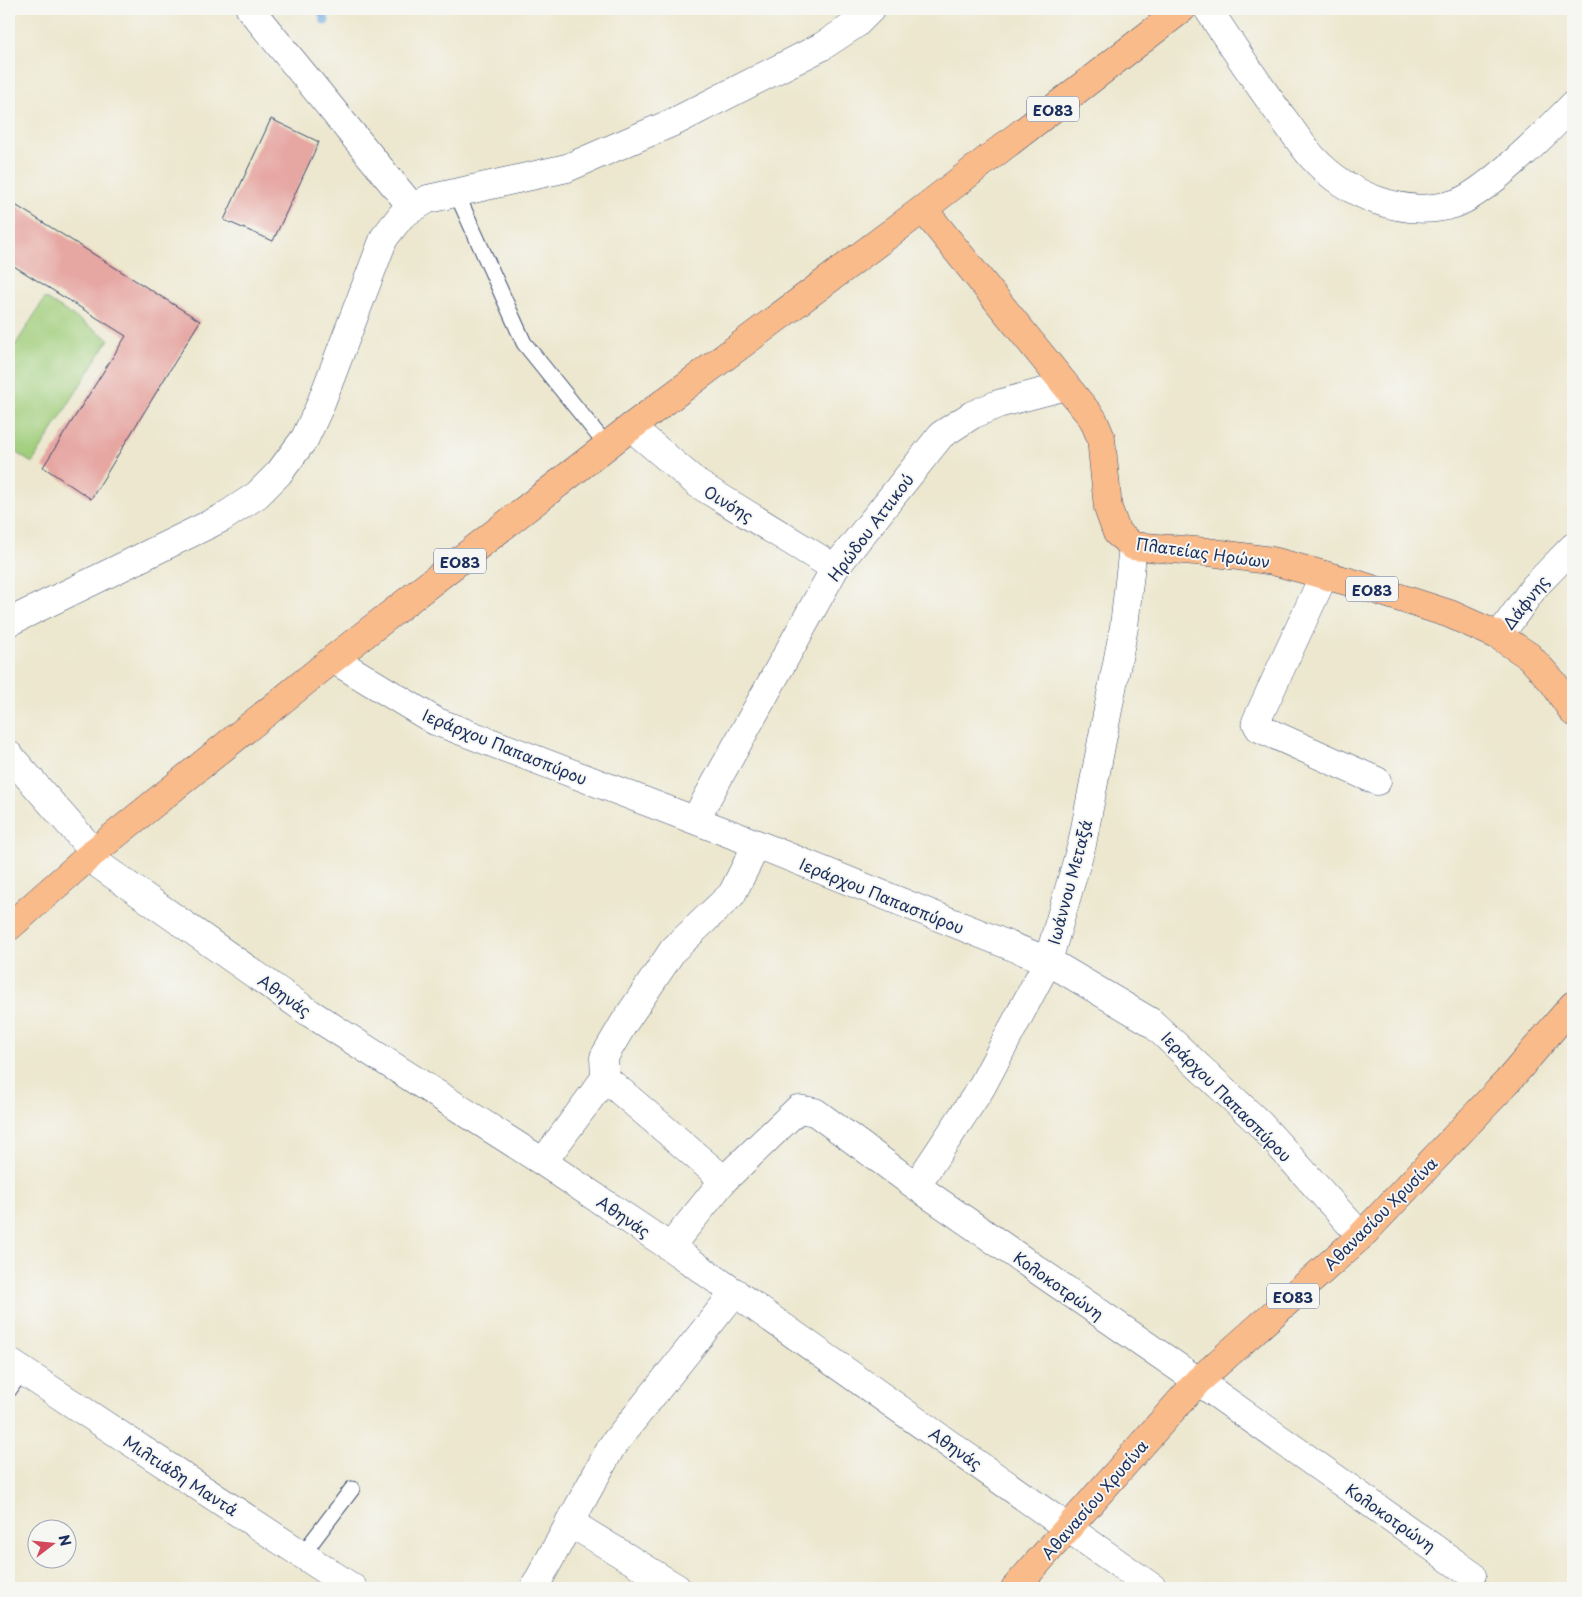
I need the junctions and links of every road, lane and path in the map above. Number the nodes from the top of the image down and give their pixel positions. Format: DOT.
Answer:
graph roads {
  1 [pos="250,9"];
  2 [pos="871,9"];
  3 [pos="1182,9"];
  4 [pos="1208,9"];
  5 [pos="1572,110"];
  6 [pos="456,192"];
  7 [pos="412,207"];
  8 [pos="923,209"];
  9 [pos="1066,386"];
  10 [pos="631,427"];
  11 [pos="607,446"];
  12 [pos="1133,546"];
  13 [pos="1573,547"];
  14 [pos="835,568"];
  15 [pos="1324,575"];
  16 [pos="9,622"];
  17 [pos="1499,636"];
  18 [pos="333,659"];
  19 [pos="1573,712"];
  20 [pos="9,755"];
  21 [pos="1377,781"];
  22 [pos="694,820"];
  23 [pos="756,844"];
  24 [pos="91,854"];
  25 [pos="9,927"];
  26 [pos="1048,961"];
  27 [pos="1573,1005"];
  28 [pos="605,1078"];
  29 [pos="543,1162"];
  30 [pos="724,1180"];
  31 [pos="916,1186"];
  32 [pos="1361,1236"];
  33 [pos="670,1247"];
  34 [pos="734,1292"];
  35 [pos="13,1375"];
  36 [pos="1198,1381"];
  37 [pos="352,1489"];
  38 [pos="569,1522"];
  39 [pos="1070,1528"];
  40 [pos="302,1555"];
  41 [pos="1472,1575"];
  42 [pos="352,1588"];
  43 [pos="534,1588"];
  44 [pos="677,1588"];
  45 [pos="1015,1588"];
  46 [pos="1153,1588"];
  1 -- 7 [label="street"];
  2 -- 6 [label="street"];
  3 -- 8 [label="main road, ΕΟ83"];
  4 -- 5 [label="street"];
  6 -- 7 [label="street"];
  6 -- 11 [label="lane"];
  7 -- 16 [label="street"];
  8 -- 9 [label="main road, Πλατείας Ηρώων"];
  8 -- 10 [label="main road, ΕΟ83"];
  9 -- 12 [label="main road, Πλατείας Ηρώων"];
  9 -- 14 [label="street, Ηρώδου Αττικού"];
  10 -- 11 [label="main road, ΕΟ83"];
  10 -- 14 [label="street, Οινόης"];
  11 -- 18 [label="main road, ΕΟ83"];
  12 -- 15 [label="main road, Πλατείας Ηρώων / ΕΟ83"];
  12 -- 26 [label="street, Ιωάννου Μεταξά"];
  13 -- 17 [label="street, Δάφνης"];
  14 -- 22 [label="street, Ηρώδου Αττικού"];
  15 -- 17 [label="main road, Πλατείας Ηρώων / ΕΟ83"];
  15 -- 21 [label="street"];
  17 -- 19 [label="main road, Πλατείας Ηρώων / ΕΟ83"];
  18 -- 22 [label="street, Ιεράρχου Παπασπύρου"];
  18 -- 24 [label="main road, ΕΟ83"];
  20 -- 24 [label="street, Αθηνάς"];
  22 -- 23 [label="street, Ιεράρχου Παπασπύρου"];
  23 -- 26 [label="street, Ιεράρχου Παπασπύρου"];
  23 -- 28 [label="street"];
  24 -- 25 [label="main road, ΕΟ83"];
  24 -- 29 [label="street, Αθηνάς"];
  26 -- 31 [label="street, Ιωάννου Μεταξά"];
  26 -- 32 [label="street, Ιεράρχου Παπασπύρου"];
  27 -- 32 [label="main road, Αθανασίου Χρυσίνα / ΕΟ83"];
  28 -- 29 [label="street"];
  28 -- 30 [label="street"];
  29 -- 33 [label="street, Αθηνάς"];
  30 -- 31 [label="street, Κολοκοτρώνη"];
  30 -- 33 [label="street, Κολοκοτρώνη"];
  31 -- 36 [label="street, Κολοκοτρώνη"];
  32 -- 36 [label="main road, Αθανασίου Χρυσίνα / ΕΟ83"];
  33 -- 34 [label="street, Αθηνάς"];
  34 -- 38 [label="street"];
  34 -- 39 [label="street, Αθηνάς"];
  35 -- 40 [label="street, Μιλτιάδη Μαντά"];
  36 -- 39 [label="main road, Αθανασίου Χρυσίνα / ΕΟ83"];
  36 -- 41 [label="street, Κολοκοτρώνη"];
  37 -- 40 [label="lane"];
  38 -- 43 [label="street"];
  38 -- 44 [label="street"];
  39 -- 45 [label="main road, Αθανασίου Χρυσίνα / ΕΟ83"];
  39 -- 46 [label="street, Αθηνάς"];
  40 -- 42 [label="street, Μιλτιάδη Μαντά"];
}
